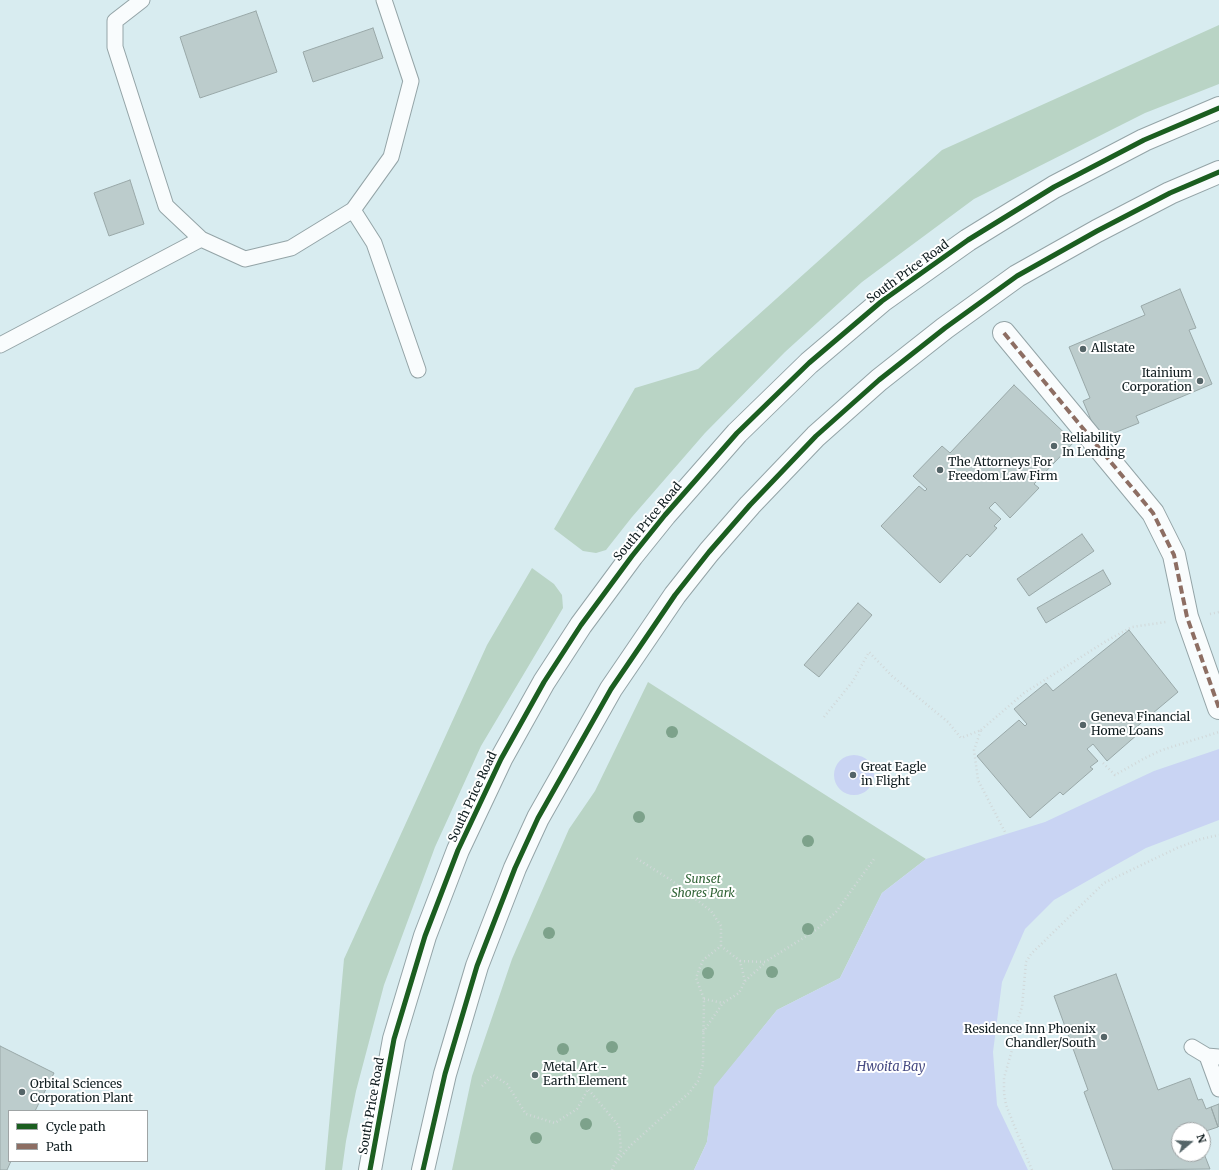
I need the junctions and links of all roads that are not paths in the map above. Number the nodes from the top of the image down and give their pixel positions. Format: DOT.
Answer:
graph roads {
  1 [pos="142,0"];
  2 [pos="384,0"];
  3 [pos="1219,108"];
  4 [pos="1219,172"];
  5 [pos="353,210"];
  6 [pos="201,239"];
  7 [pos="1004,333"];
  8 [pos="0,345"];
  9 [pos="418,370"];
  10 [pos="1219,708"];
  11 [pos="1192,1047"];
  12 [pos="1213,1056"];
  13 [pos="1219,1089"];
  14 [pos="370,1170"];
  15 [pos="423,1170"];
  1 -- 6 [label="lane"];
  2 -- 5 [label="lane"];
  3 -- 14 [label="main road, South Price Road"];
  4 -- 15 [label="main road"];
  5 -- 6 [label="lane"];
  5 -- 9 [label="lane"];
  6 -- 8 [label="lane"];
  7 -- 10 [label="main road"];
  11 -- 12 [label="lane"];
  12 -- 13 [label="lane"];
}
